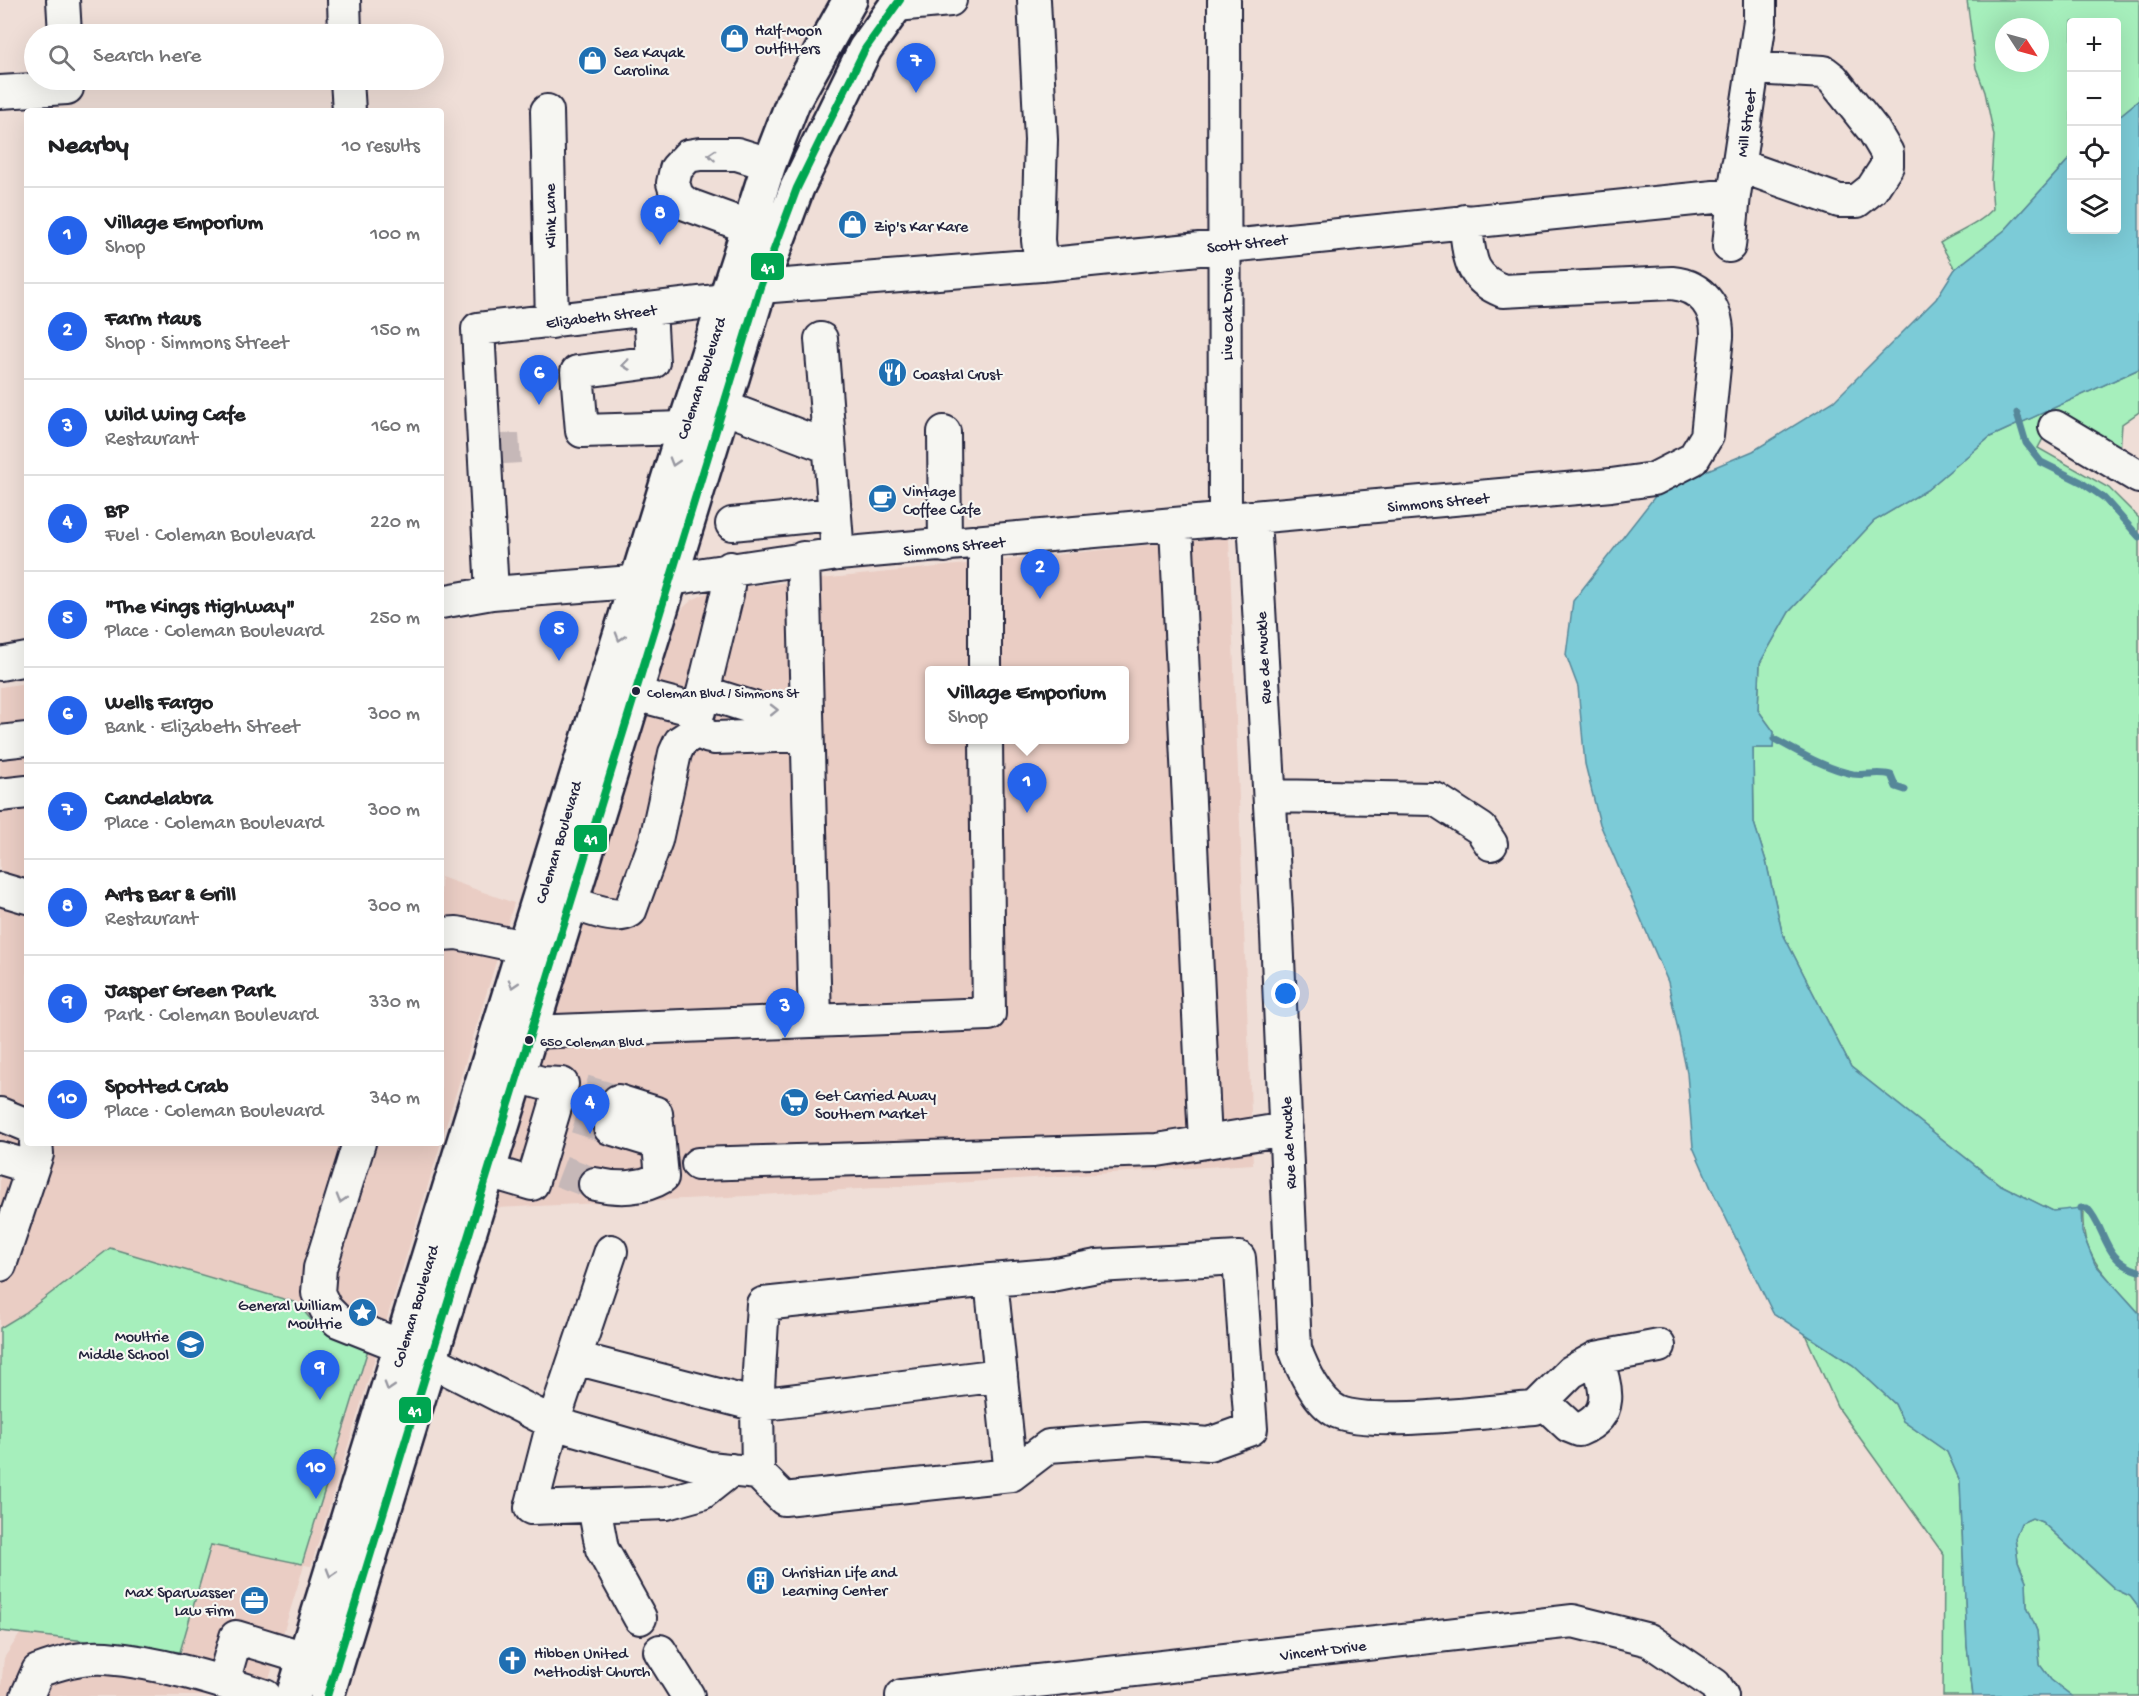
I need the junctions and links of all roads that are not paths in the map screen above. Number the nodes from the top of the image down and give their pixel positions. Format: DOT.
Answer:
graph roads {
  1 [pos="63,0"];
  2 [pos="344,0"];
  3 [pos="950,0"];
  4 [pos="1034,0"];
  5 [pos="1224,0"];
  6 [pos="1760,0"];
  7 [pos="848,3"];
  8 [pos="898,3"];
  9 [pos="64,24"];
  10 [pos="345,24"];
  11 [pos="1753,68"];
  12 [pos="348,90"];
  13 [pos="0,92"];
  14 [pos="68,93"];
  15 [pos="349,108"];
  16 [pos="547,111"];
  17 [pos="769,164"];
  18 [pos="1736,180"];
  19 [pos="797,188"];
  20 [pos="1465,221"];
  21 [pos="749,227"];
  22 [pos="1227,244"];
  23 [pos="1729,246"];
  24 [pos="1041,265"];
  25 [pos="760,286"];
  26 [pos="725,300"];
  27 [pos="650,310"];
  28 [pos="552,322"];
  29 [pos="821,339"];
  30 [pos="480,375"];
  31 [pos="723,407"];
  32 [pos="2055,427"];
  33 [pos="684,428"];
  34 [pos="944,432"];
  35 [pos="1707,436"];
  36 [pos="829,447"];
  37 [pos="1706,470"];
  38 [pos="2139,477"];
  39 [pos="487,496"];
  40 [pos="833,514"];
  41 [pos="1240,519"];
  42 [pos="732,524"];
  43 [pos="1176,526"];
  44 [pos="985,542"];
  45 [pos="945,546"];
  46 [pos="838,554"];
  47 [pos="803,558"];
  48 [pos="730,568"];
  49 [pos="670,579"];
  50 [pos="637,581"];
  51 [pos="492,593"];
  52 [pos="444,601"];
  53 [pos="24,660"];
  54 [pos="0,664"];
  55 [pos="985,666"];
  56 [pos="635,694"];
  57 [pos="700,711"];
  58 [pos="806,722"];
  59 [pos="24,739"];
  60 [pos="0,742"];
  61 [pos="986,744"];
  62 [pos="24,792"];
  63 [pos="0,795"];
  64 [pos="1270,796"];
  65 [pos="1491,844"];
  66 [pos="0,889"];
  67 [pos="24,896"];
  68 [pos="571,903"];
  69 [pos="444,934"];
  70 [pos="524,947"];
  71 [pos="815,1021"];
  72 [pos="531,1032"];
  73 [pos="517,1076"];
  74 [pos="0,1114"];
  75 [pos="614,1115"];
  76 [pos="24,1124"];
  77 [pos="1286,1129"];
  78 [pos="1205,1142"];
  79 [pos="36,1146"];
  80 [pos="357,1146"];
  81 [pos="0,1158"];
  82 [pos="698,1164"];
  83 [pos="488,1171"];
  84 [pos="30,1174"];
  85 [pos="597,1176"];
  86 [pos="611,1251"];
  87 [pos="0,1265"];
  88 [pos="991,1280"];
  89 [pos="1659,1346"];
  90 [pos="416,1353"];
  91 [pos="575,1358"];
  92 [pos="1596,1358"];
  93 [pos="1001,1375"];
  94 [pos="1542,1401"];
  95 [pos="757,1405"];
  96 [pos="554,1423"];
  97 [pos="744,1472"];
  98 [pos="1011,1475"];
  99 [pos="594,1506"];
  100 [pos="640,1618"];
  101 [pos="660,1651"];
  102 [pos="305,1658"];
  103 [pos="223,1682"];
  104 [pos="1151,1683"];
  105 [pos="257,1695"];
  106 [pos="27,1696"];
  107 [pos="293,1696"];
  108 [pos="327,1696"];
  109 [pos="688,1696"];
  110 [pos="903,1696"];
  111 [pos="1722,1696"];
  1 -- 9 [label="street"];
  2 -- 10 [label="street"];
  3 -- 8 [label="street"];
  4 -- 24 [label="street"];
  5 -- 22 [label="street, Live Oak Drive"];
  6 -- 11 [label="street, Mill Street"];
  7 -- 17 [label="main road, Coleman Boulevard"];
  7 -- 19 [label="main road"];
  8 -- 19 [label="main road, Coleman Boulevard"];
  11 -- 18 [label="street, Mill Street"];
  11 -- 18 [label="street"];
  12 -- 15 [label="street"];
  13 -- 14 [label="street"];
  16 -- 28 [label="street, Klink Lane"];
  17 -- 21 [label="main road, Coleman Boulevard"];
  17 -- 21 [label="street, one-way"];
  18 -- 20 [label="street, Scott Street"];
  18 -- 23 [label="street, Mill Street"];
  19 -- 25 [label="main road, Coleman Boulevard"];
  20 -- 22 [label="street, Scott Street"];
  20 -- 35 [label="street"];
  21 -- 26 [label="main road, Coleman Boulevard"];
  22 -- 24 [label="street, Scott Street"];
  22 -- 41 [label="street, Live Oak Drive"];
  24 -- 25 [label="street, Scott Street"];
  25 -- 31 [label="main road, Coleman Boulevard"];
  26 -- 27 [label="street, Elizabeth Street"];
  26 -- 33 [label="main road, Coleman Boulevard"];
  27 -- 28 [label="street, Elizabeth Street"];
  27 -- 33 [label="street, one-way"];
  28 -- 30 [label="street, Elizabeth Street"];
  29 -- 36 [label="street"];
  30 -- 39 [label="street"];
  30 -- 39 [label="street"];
  31 -- 36 [label="street"];
  31 -- 49 [label="main road, Coleman Boulevard"];
  32 -- 38 [label="street"];
  33 -- 50 [label="main road, Coleman Boulevard, one-way"];
  34 -- 45 [label="street"];
  35 -- 37 [label="street"];
  35 -- 41 [label="street, Simmons Street"];
  36 -- 40 [label="street"];
  39 -- 51 [label="street"];
  40 -- 42 [label="street"];
  40 -- 46 [label="street"];
  41 -- 43 [label="street, Simmons Street"];
  41 -- 64 [label="street, Rue de Muckle"];
  43 -- 44 [label="street, Simmons Street"];
  43 -- 78 [label="street"];
  44 -- 45 [label="street, Simmons Street"];
  44 -- 55 [label="street"];
  45 -- 46 [label="street, Simmons Street"];
  46 -- 47 [label="street, Simmons Street"];
  47 -- 48 [label="street, Simmons Street"];
  47 -- 58 [label="street"];
  48 -- 49 [label="street, Simmons Street"];
  48 -- 57 [label="street"];
  49 -- 50 [label="street, Simmons Street"];
  49 -- 56 [label="main road, Coleman Boulevard"];
  50 -- 51 [label="street, Simmons Street"];
  50 -- 70 [label="main road, Coleman Boulevard, one-way"];
  51 -- 52 [label="street, Simmons Street"];
  53 -- 54 [label="street"];
  56 -- 57 [label="street"];
  56 -- 68 [label="main road, Coleman Boulevard"];
  57 -- 58 [label="street, one-way"];
  57 -- 58 [label="street"];
  57 -- 68 [label="street"];
  58 -- 71 [label="street"];
  59 -- 60 [label="street"];
  61 -- 71 [label="street"];
  62 -- 63 [label="street"];
  64 -- 65 [label="street"];
  64 -- 77 [label="street, Rue de Muckle"];
  66 -- 67 [label="street"];
  68 -- 72 [label="main road, Coleman Boulevard"];
  69 -- 70 [label="street"];
  70 -- 90 [label="main road, Coleman Boulevard, one-way"];
  71 -- 72 [label="street"];
  72 -- 73 [label="main road, Coleman Boulevard"];
  73 -- 83 [label="main road, Coleman Boulevard"];
  73 -- 83 [label="street"];
  74 -- 76 [label="street"];
  75 -- 85 [label="street"];
  77 -- 78 [label="street"];
  77 -- 94 [label="street, Rue de Muckle"];
  78 -- 82 [label="street"];
  79 -- 84 [label="street"];
  80 -- 90 [label="street, one-way"];
  81 -- 84 [label="street"];
  83 -- 90 [label="main road, Coleman Boulevard"];
  84 -- 87 [label="street"];
  86 -- 91 [label="street"];
  88 -- 93 [label="street"];
  88 -- 95 [label="street"];
  88 -- 98 [label="street"];
  89 -- 92 [label="street, Rue de Muckle"];
  90 -- 96 [label="street"];
  90 -- 102 [label="main road, Coleman Boulevard, one-way"];
  90 -- 108 [label="main road, Coleman Boulevard"];
  91 -- 95 [label="street"];
  91 -- 96 [label="street"];
  92 -- 94 [label="street, Rue de Muckle"];
  92 -- 94 [label="street"];
  93 -- 95 [label="street"];
  93 -- 98 [label="street"];
  95 -- 97 [label="street"];
  96 -- 97 [label="street"];
  96 -- 99 [label="street"];
  97 -- 98 [label="street"];
  97 -- 99 [label="street"];
  99 -- 100 [label="street"];
  101 -- 109 [label="street"];
  102 -- 103 [label="street"];
  102 -- 107 [label="main road, Coleman Boulevard"];
  103 -- 105 [label="street"];
  103 -- 106 [label="street"];
  104 -- 110 [label="street, Vincent Drive"];
  104 -- 111 [label="street, Vincent Drive"];
}
